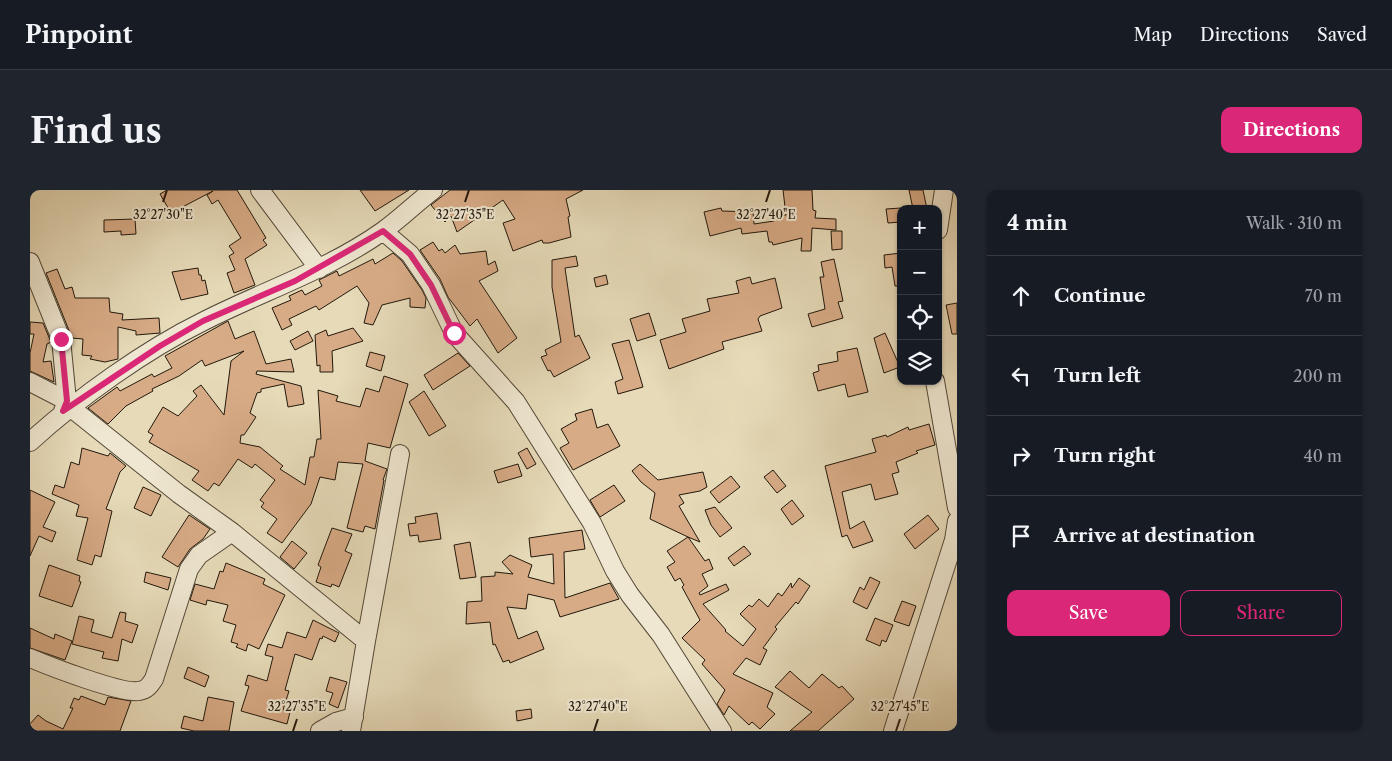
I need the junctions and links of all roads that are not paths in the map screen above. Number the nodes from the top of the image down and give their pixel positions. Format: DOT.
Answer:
graph roads {
  1 [pos="260,190"];
  2 [pos="432,190"];
  3 [pos="944,190"];
  4 [pos="942,205"];
  5 [pos="383,231"];
  6 [pos="30,262"];
  7 [pos="319,269"];
  8 [pos="30,382"];
  9 [pos="936,385"];
  10 [pos="67,406"];
  11 [pos="30,442"];
  12 [pos="400,454"];
  13 [pos="957,508"];
  14 [pos="957,521"];
  15 [pos="232,532"];
  16 [pos="366,641"];
  17 [pos="30,658"];
  18 [pos="352,724"];
  19 [pos="320,731"];
  20 [pos="722,731"];
  21 [pos="893,731"];
  1 -- 7 [label="street"];
  2 -- 5 [label="street"];
  3 -- 4 [label="street"];
  5 -- 7 [label="street"];
  5 -- 20 [label="street"];
  6 -- 10 [label="street"];
  7 -- 10 [label="street"];
  8 -- 10 [label="street"];
  9 -- 13 [label="street"];
  10 -- 11 [label="street"];
  10 -- 15 [label="street"];
  12 -- 16 [label="street"];
  14 -- 21 [label="street"];
  15 -- 16 [label="street"];
  15 -- 17 [label="street"];
  16 -- 18 [label="street"];
  18 -- 19 [label="street"];
}
